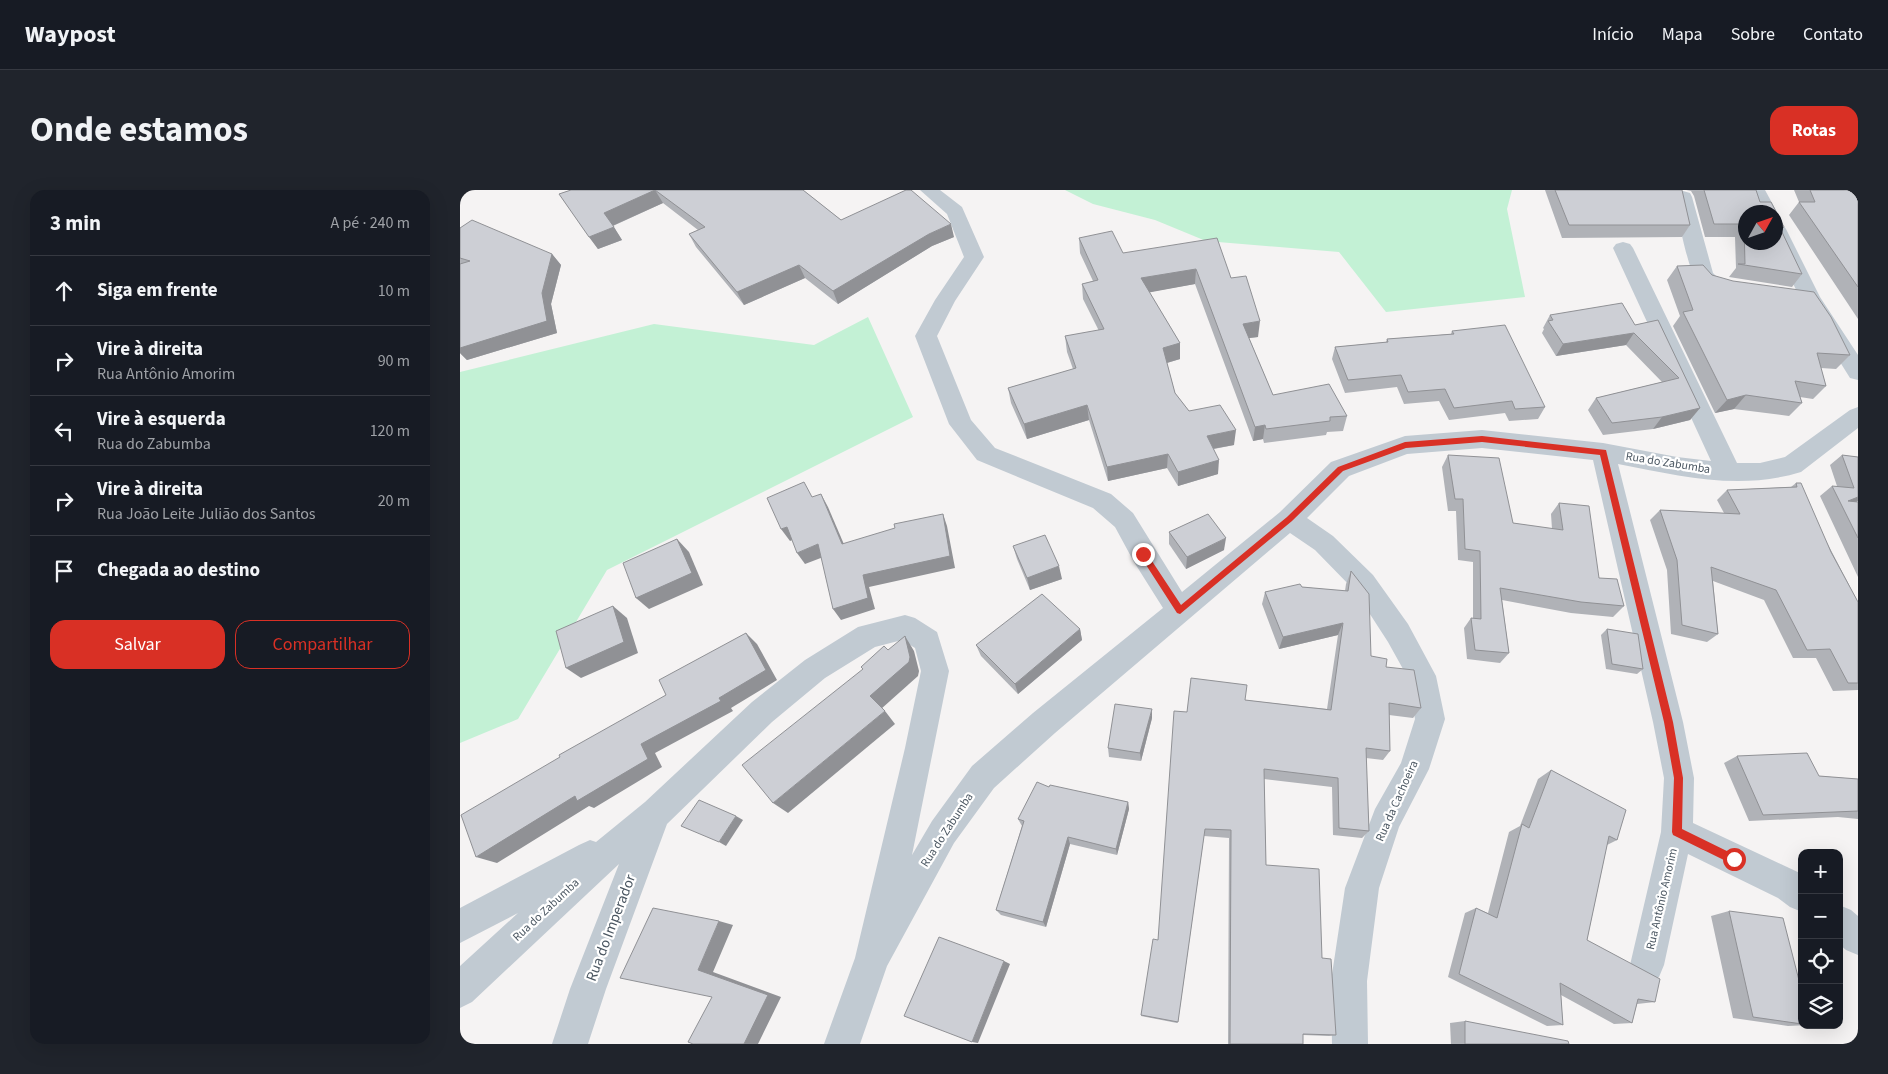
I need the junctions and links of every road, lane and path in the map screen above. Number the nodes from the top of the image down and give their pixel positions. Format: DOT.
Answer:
graph roads {
  1 [pos="929,190"];
  2 [pos="1756,190"];
  3 [pos="1682,197"];
  4 [pos="1764,205"];
  5 [pos="1623,248"];
  6 [pos="1783,248"];
  7 [pos="1747,290"];
  8 [pos="1858,372"];
  9 [pos="1858,416"];
  10 [pos="1603,452"];
  11 [pos="1729,472"];
  12 [pos="1290,519"];
  13 [pos="1180,611"];
  14 [pos="656,813"];
  15 [pos="1677,832"];
  16 [pos="625,837"];
  17 [pos="1801,894"];
  18 [pos="1843,925"];
  19 [pos="460,926"];
  20 [pos="1858,938"];
  21 [pos="872,958"];
  22 [pos="1647,965"];
  23 [pos="460,990"];
  24 [pos="570,1044"];
  25 [pos="842,1044"];
  26 [pos="1350,1044"];
  1 -- 13 [label="street"];
  2 -- 4 [label="street"];
  3 -- 7 [label="street"];
  5 -- 11 [label="street"];
  6 -- 8 [label="street"];
  9 -- 11 [label="street, Rua do Zabumba"];
  10 -- 11 [label="street, Rua do Zabumba"];
  10 -- 12 [label="street, Rua do Zabumba"];
  10 -- 15 [label="street, Rua Antônio Amorim"];
  12 -- 13 [label="street, Rua do Zabumba"];
  12 -- 26 [label="street, Rua da Cachoeira"];
  13 -- 21 [label="street, Rua do Zabumba"];
  14 -- 16 [label="street, Rua do Zabumba"];
  14 -- 21 [label="street, Rua do Zabumba"];
  14 -- 24 [label="street, Rua do Imperador"];
  15 -- 17 [label="street"];
  15 -- 22 [label="street, Rua Antônio Amorim"];
  16 -- 19 [label="street"];
  16 -- 23 [label="street, Rua do Zabumba"];
  18 -- 20 [label="street"];
  21 -- 25 [label="street"];
}
